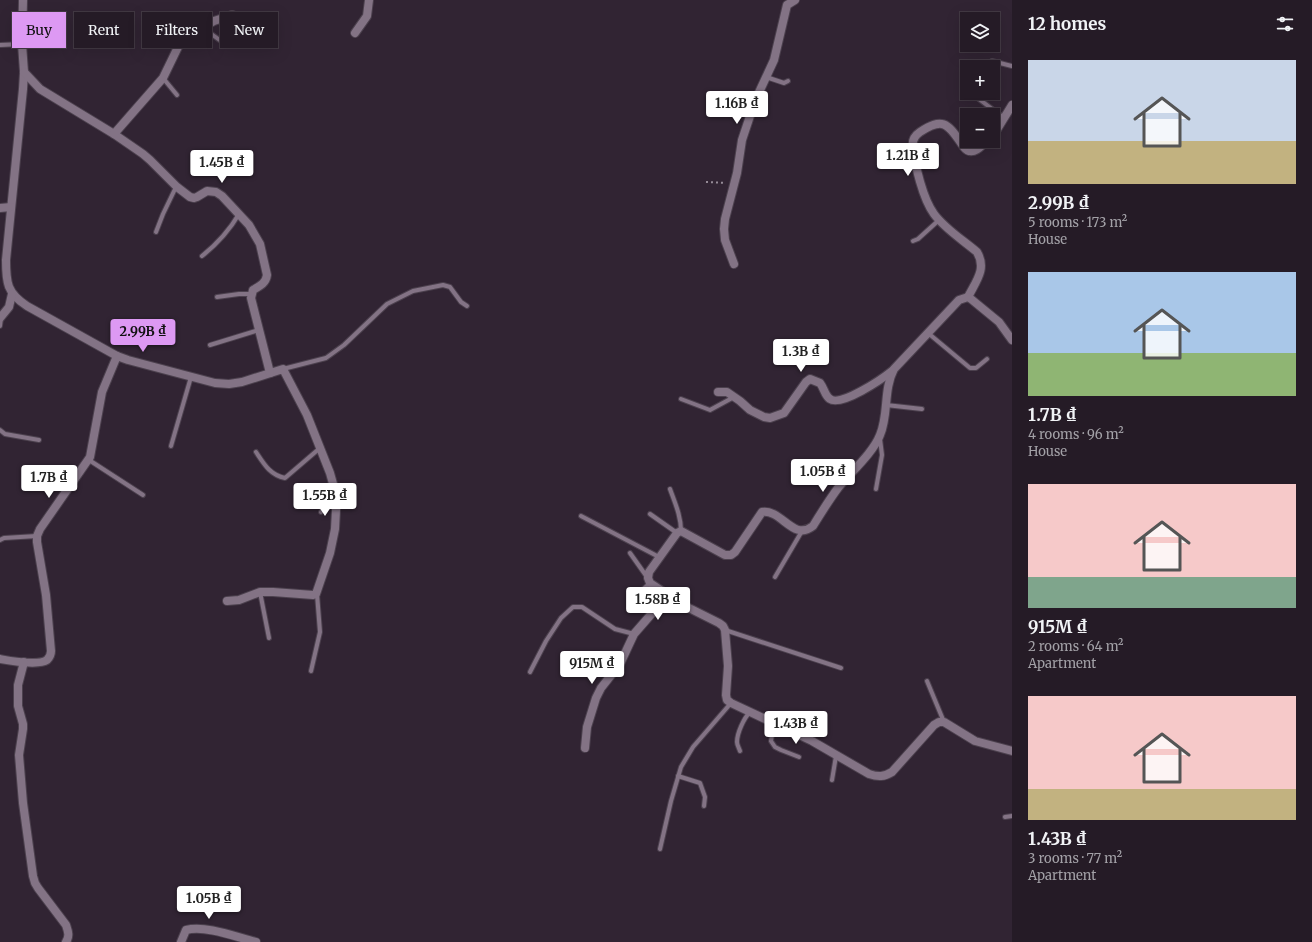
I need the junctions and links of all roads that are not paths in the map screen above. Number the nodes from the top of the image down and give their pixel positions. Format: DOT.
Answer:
graph roads {
  1 [pos="23,0"];
  2 [pos="369,0"];
  3 [pos="795,0"];
  4 [pos="23,12"];
  5 [pos="355,33"];
  6 [pos="212,34"];
  7 [pos="220,40"];
  8 [pos="12,45"];
  9 [pos="0,46"];
  10 [pos="22,48"];
  11 [pos="178,48"];
  12 [pos="1000,63"];
  13 [pos="1012,66"];
  14 [pos="24,72"];
  15 [pos="766,77"];
  16 [pos="163,78"];
  17 [pos="788,81"];
  18 [pos="40,89"];
  19 [pos="23,90"];
  20 [pos="177,95"];
  21 [pos="981,100"];
  22 [pos="1012,105"];
  23 [pos="1005,118"];
  24 [pos="1000,126"];
  25 [pos="114,134"];
  26 [pos="960,141"];
  27 [pos="965,148"];
  28 [pos="978,148"];
  29 [pos="177,186"];
  30 [pos="11,207"];
  31 [pos="0,208"];
  32 [pos="239,214"];
  33 [pos="939,220"];
  34 [pos="156,232"];
  35 [pos="913,241"];
  36 [pos="202,256"];
  37 [pos="3,260"];
  38 [pos="734,264"];
  39 [pos="12,294"];
  40 [pos="252,294"];
  41 [pos="217,297"];
  42 [pos="968,297"];
  43 [pos="467,306"];
  44 [pos="0,318"];
  45 [pos="0,326"];
  46 [pos="260,330"];
  47 [pos="928,333"];
  48 [pos="1012,340"];
  49 [pos="210,345"];
  50 [pos="117,356"];
  51 [pos="987,359"];
  52 [pos="283,369"];
  53 [pos="894,369"];
  54 [pos="270,373"];
  55 [pos="192,376"];
  56 [pos="718,392"];
  57 [pos="734,397"];
  58 [pos="681,399"];
  59 [pos="886,405"];
  60 [pos="922,409"];
  61 [pos="0,430"];
  62 [pos="880,436"];
  63 [pos="39,440"];
  64 [pos="171,446"];
  65 [pos="320,448"];
  66 [pos="256,452"];
  67 [pos="89,460"];
  68 [pos="333,486"];
  69 [pos="670,489"];
  70 [pos="876,489"];
  71 [pos="143,495"];
  72 [pos="321,512"];
  73 [pos="650,514"];
  74 [pos="581,516"];
  75 [pos="802,531"];
  76 [pos="679,532"];
  77 [pos="37,536"];
  78 [pos="0,540"];
  79 [pos="630,553"];
  80 [pos="660,558"];
  81 [pos="775,577"];
  82 [pos="649,581"];
  83 [pos="260,592"];
  84 [pos="316,594"];
  85 [pos="638,594"];
  86 [pos="668,595"];
  87 [pos="227,601"];
  88 [pos="725,630"];
  89 [pos="634,634"];
  90 [pos="269,638"];
  91 [pos="0,660"];
  92 [pos="24,662"];
  93 [pos="841,668"];
  94 [pos="311,671"];
  95 [pos="530,672"];
  96 [pos="927,681"];
  97 [pos="731,703"];
  98 [pos="750,712"];
  99 [pos="944,722"];
  100 [pos="774,723"];
  101 [pos="585,748"];
  102 [pos="740,751"];
  103 [pos="1012,751"];
  104 [pos="836,756"];
  105 [pos="799,757"];
  106 [pos="678,776"];
  107 [pos="832,780"];
  108 [pos="704,806"];
  109 [pos="1012,816"];
  110 [pos="1005,818"];
  111 [pos="660,849"];
  112 [pos="68,941"];
  113 [pos="181,942"];
  114 [pos="256,942"];
  1 -- 4 [label="street"];
  2 -- 5 [label="street"];
  3 -- 15 [label="street"];
  6 -- 7 [label="lane"];
  8 -- 9 [label="lane"];
  10 -- 14 [label="street"];
  11 -- 16 [label="street"];
  12 -- 13 [label="lane"];
  14 -- 18 [label="street"];
  14 -- 19 [label="street"];
  15 -- 17 [label="lane"];
  15 -- 38 [label="street"];
  16 -- 20 [label="lane"];
  16 -- 25 [label="street"];
  18 -- 19 [label="street"];
  18 -- 25 [label="street"];
  19 -- 30 [label="street"];
  21 -- 23 [label="lane"];
  22 -- 23 [label="street"];
  23 -- 24 [label="street"];
  25 -- 29 [label="street"];
  26 -- 33 [label="street"];
  27 -- 28 [label="street"];
  29 -- 32 [label="street"];
  29 -- 34 [label="lane"];
  30 -- 31 [label="street"];
  30 -- 37 [label="street"];
  32 -- 36 [label="lane"];
  32 -- 40 [label="street"];
  33 -- 35 [label="lane"];
  33 -- 42 [label="street"];
  37 -- 39 [label="street"];
  39 -- 44 [label="street"];
  39 -- 50 [label="street"];
  40 -- 41 [label="lane"];
  40 -- 46 [label="street"];
  42 -- 47 [label="street"];
  42 -- 48 [label="street"];
  43 -- 52 [label="lane"];
  44 -- 45 [label="lane"];
  46 -- 49 [label="lane"];
  46 -- 54 [label="street"];
  47 -- 51 [label="lane"];
  47 -- 53 [label="street"];
  50 -- 55 [label="street"];
  50 -- 67 [label="street"];
  52 -- 54 [label="street"];
  52 -- 65 [label="street"];
  53 -- 57 [label="street"];
  53 -- 59 [label="street"];
  54 -- 55 [label="street"];
  55 -- 64 [label="lane"];
  56 -- 57 [label="street"];
  57 -- 58 [label="lane"];
  59 -- 60 [label="lane"];
  59 -- 62 [label="street"];
  61 -- 63 [label="lane"];
  62 -- 70 [label="lane"];
  62 -- 75 [label="street"];
  65 -- 66 [label="lane"];
  65 -- 68 [label="street"];
  67 -- 71 [label="lane"];
  67 -- 77 [label="street"];
  68 -- 72 [label="lane"];
  68 -- 84 [label="street"];
  69 -- 76 [label="lane"];
  73 -- 76 [label="lane"];
  74 -- 80 [label="lane"];
  75 -- 76 [label="street"];
  75 -- 81 [label="lane"];
  76 -- 80 [label="street"];
  77 -- 78 [label="lane"];
  77 -- 92 [label="street"];
  79 -- 82 [label="lane"];
  80 -- 82 [label="street"];
  82 -- 85 [label="lane"];
  82 -- 86 [label="street"];
  83 -- 84 [label="street"];
  83 -- 87 [label="street"];
  83 -- 90 [label="lane"];
  84 -- 94 [label="lane"];
  86 -- 88 [label="street"];
  86 -- 89 [label="street"];
  88 -- 93 [label="lane"];
  88 -- 97 [label="street"];
  89 -- 95 [label="lane"];
  89 -- 101 [label="street"];
  91 -- 92 [label="street"];
  92 -- 112 [label="street"];
  96 -- 99 [label="lane"];
  97 -- 98 [label="street"];
  97 -- 106 [label="lane"];
  98 -- 100 [label="street"];
  98 -- 102 [label="lane"];
  99 -- 103 [label="street"];
  99 -- 104 [label="street"];
  100 -- 104 [label="street"];
  100 -- 105 [label="lane"];
  104 -- 107 [label="lane"];
  106 -- 108 [label="lane"];
  106 -- 111 [label="lane"];
  109 -- 110 [label="lane"];
  113 -- 114 [label="street"];
}
